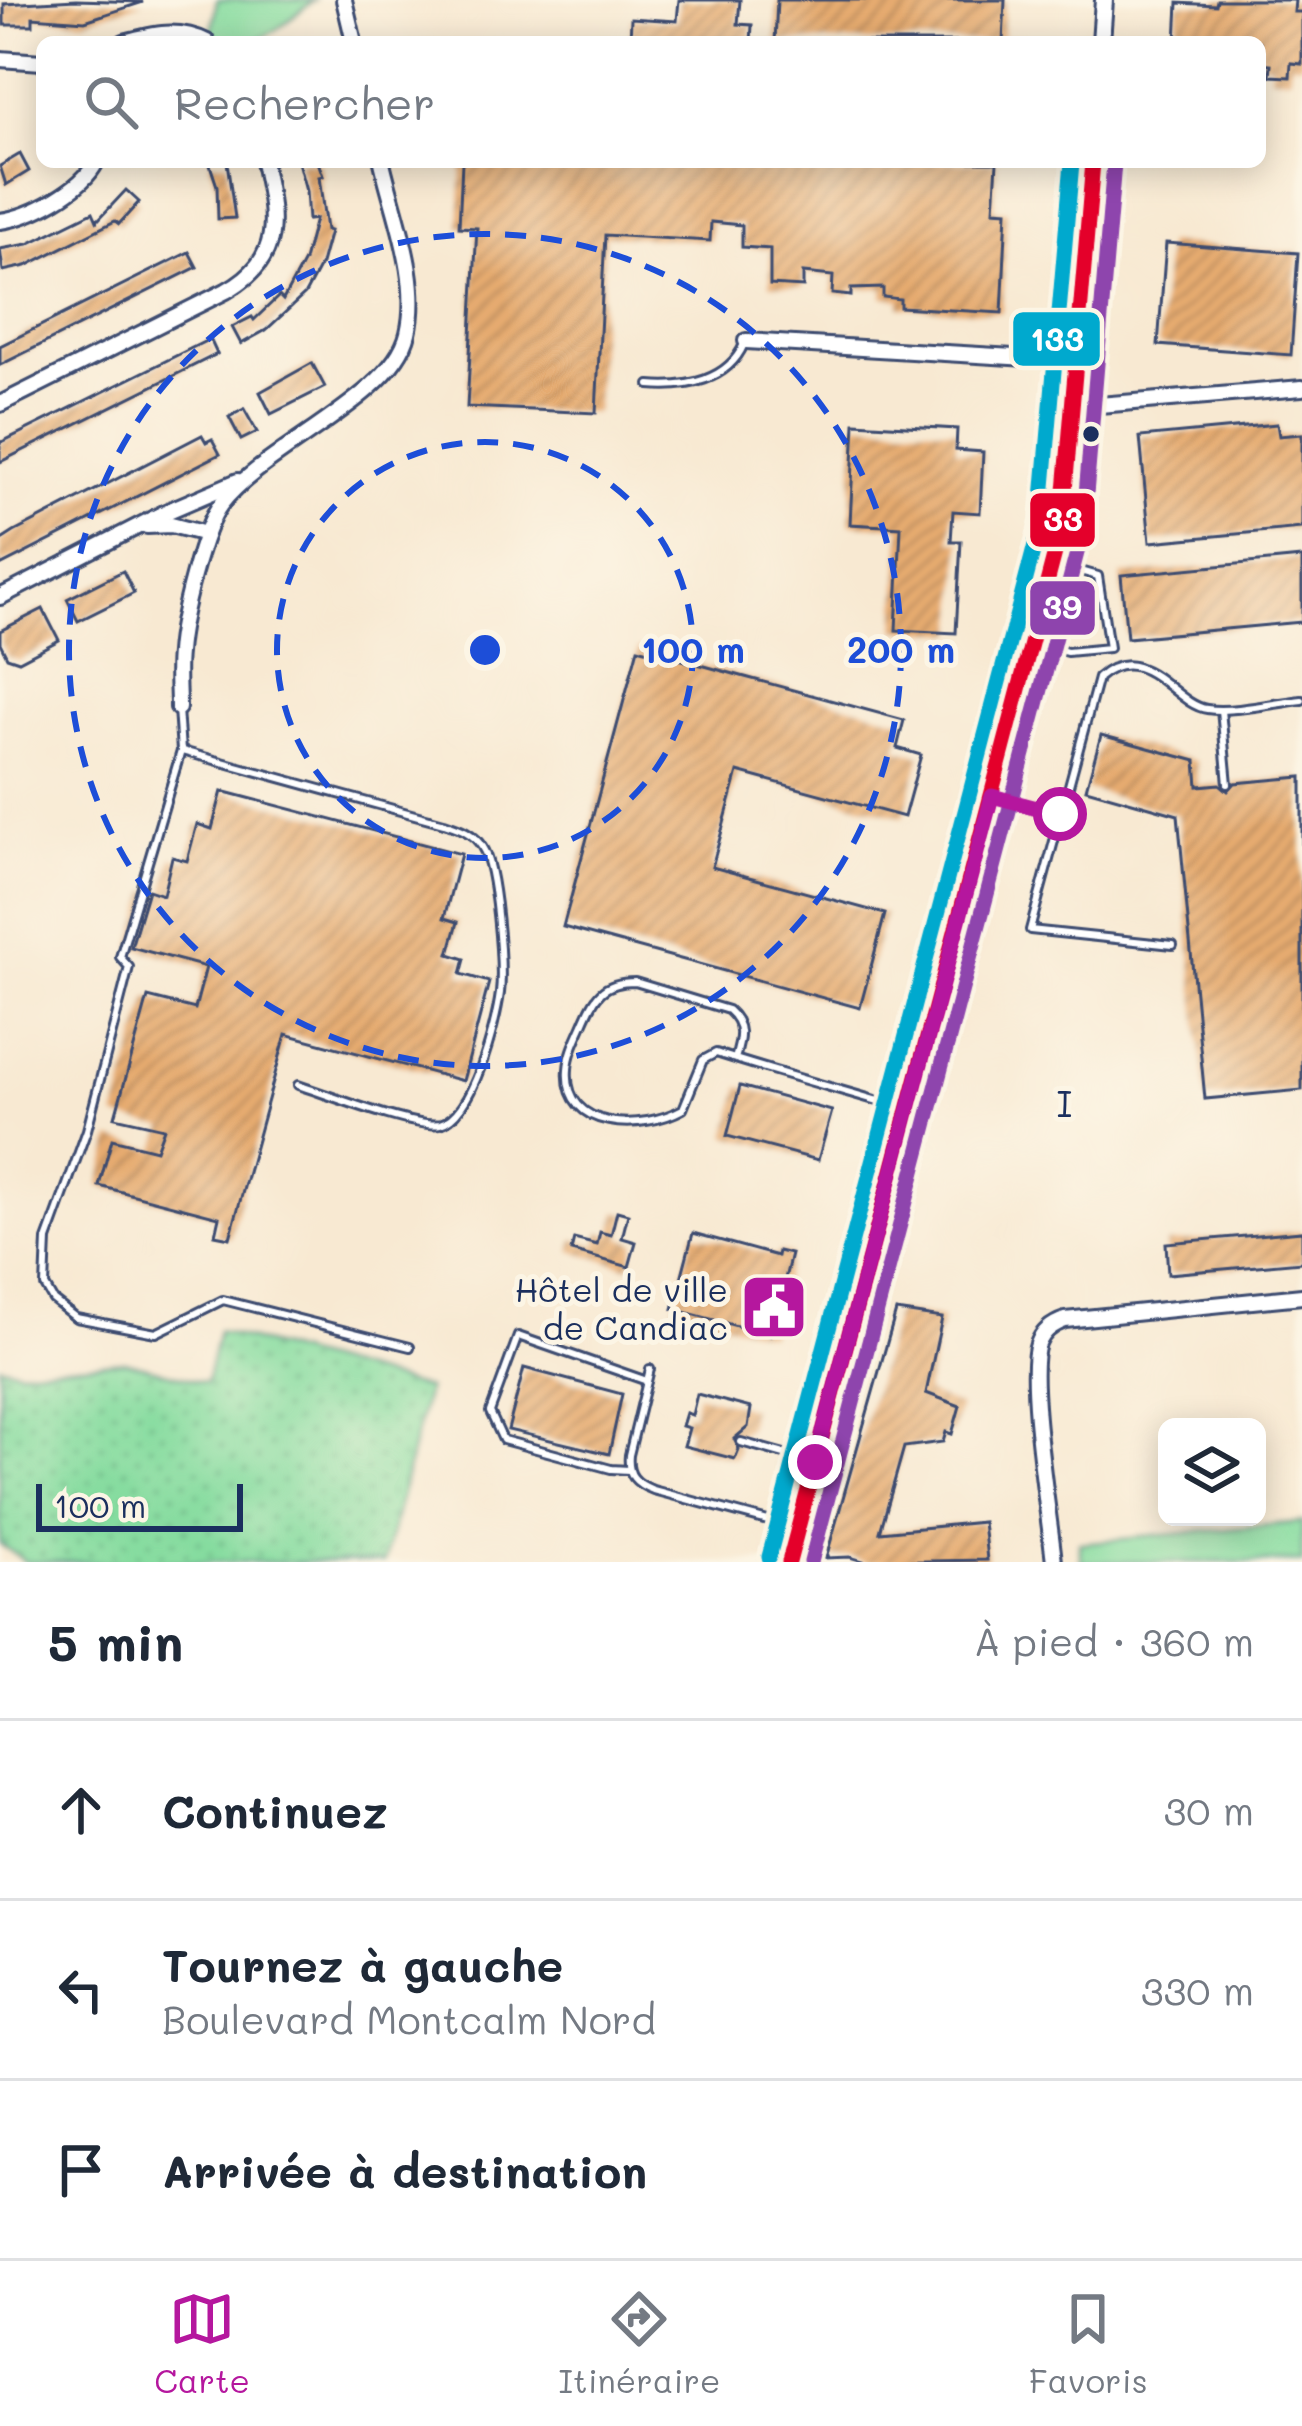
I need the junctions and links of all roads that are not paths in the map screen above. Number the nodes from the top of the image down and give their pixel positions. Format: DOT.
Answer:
graph roads {
  1 [pos="344,0"];
  2 [pos="1104,0"];
  3 [pos="150,36"];
  4 [pos="194,36"];
  5 [pos="353,36"];
  6 [pos="1101,36"];
  7 [pos="0,59"];
  8 [pos="36,62"];
  9 [pos="92,168"];
  10 [pos="264,168"];
  11 [pos="383,168"];
  12 [pos="1094,168"];
  13 [pos="0,221"];
  14 [pos="746,340"];
  15 [pos="1079,361"];
  16 [pos="650,385"];
  17 [pos="1302,388"];
  18 [pos="0,404"];
  19 [pos="1076,407"];
  20 [pos="249,476"];
  21 [pos="136,529"];
  22 [pos="206,534"];
  23 [pos="1053,563"];
  24 [pos="0,596"];
  25 [pos="1032,643"];
  26 [pos="1302,700"];
  27 [pos="178,708"];
  28 [pos="1221,708"];
  29 [pos="181,751"];
  30 [pos="1228,784"];
  31 [pos="992,796"];
  32 [pos="1060,814"];
  33 [pos="1173,945"];
  34 [pos="734,1059"];
  35 [pos="298,1085"];
  36 [pos="909,1110"];
  37 [pos="1302,1296"];
  38 [pos="410,1347"];
  39 [pos="650,1369"];
  40 [pos="647,1381"];
  41 [pos="741,1442"];
  42 [pos="815,1462"];
  43 [pos="629,1470"];
  44 [pos="797,1529"];
  45 [pos="789,1562"];
  46 [pos="1054,1562"];
  1 -- 5 [label="street"];
  2 -- 6 [label="street"];
  3 -- 4 [label="street"];
  7 -- 8 [label="street"];
  9 -- 13 [label="street"];
  10 -- 18 [label="street"];
  11 -- 20 [label="street"];
  12 -- 15 [label="street"];
  14 -- 15 [label="street"];
  14 -- 16 [label="lane"];
  15 -- 19 [label="street"];
  17 -- 19 [label="street"];
  19 -- 23 [label="street"];
  20 -- 21 [label="street"];
  20 -- 22 [label="street"];
  21 -- 22 [label="street"];
  21 -- 24 [label="street"];
  22 -- 27 [label="street"];
  23 -- 25 [label="street"];
  23 -- 25 [label="lane"];
  25 -- 31 [label="street"];
  26 -- 28 [label="lane"];
  27 -- 29 [label="lane"];
  28 -- 30 [label="lane"];
  28 -- 32 [label="lane"];
  29 -- 35 [label="lane"];
  29 -- 38 [label="lane"];
  31 -- 32 [label="lane"];
  31 -- 36 [label="street"];
  32 -- 33 [label="lane"];
  34 -- 34 [label="lane"];
  34 -- 36 [label="lane"];
  36 -- 42 [label="street"];
  37 -- 46 [label="street"];
  39 -- 40 [label="lane"];
  40 -- 43 [label="lane"];
  40 -- 43 [label="lane"];
  41 -- 42 [label="lane"];
  42 -- 44 [label="street"];
  43 -- 44 [label="lane"];
  44 -- 45 [label="street"];
}
